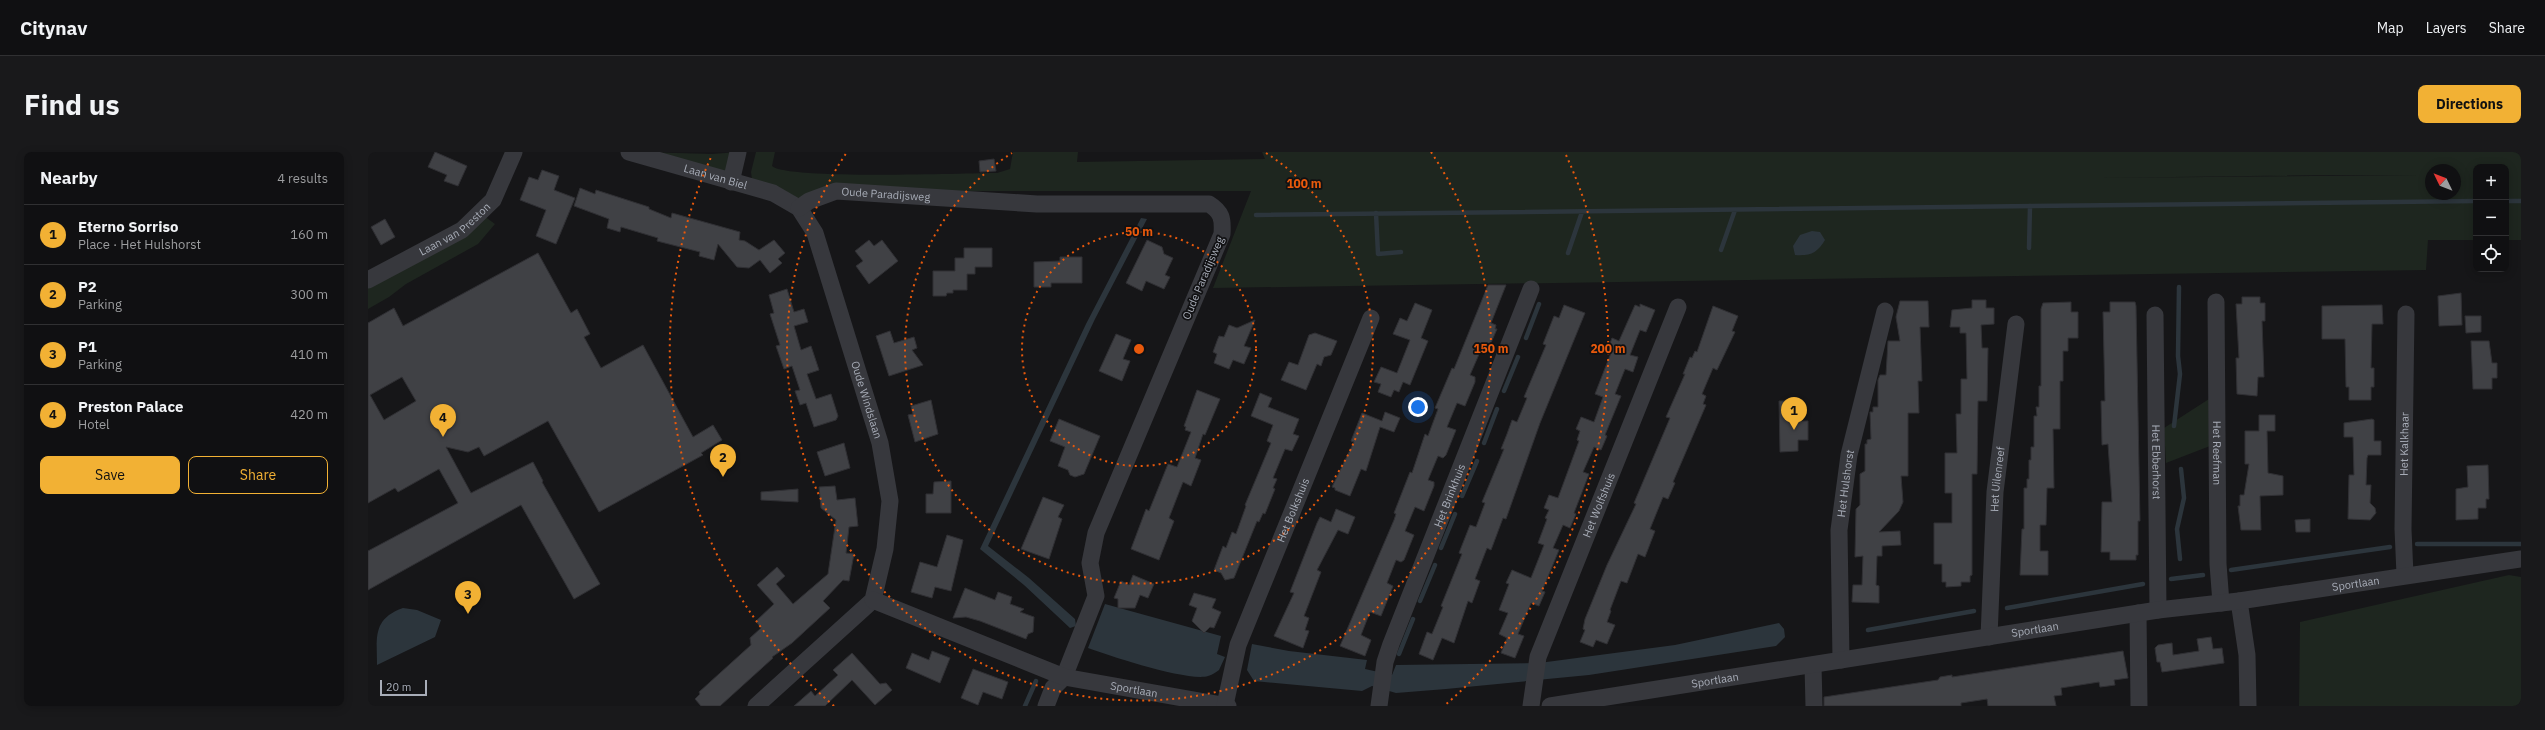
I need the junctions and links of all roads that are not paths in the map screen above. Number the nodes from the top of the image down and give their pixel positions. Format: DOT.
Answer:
graph roads {
  1 [pos="514,152"];
  2 [pos="629,152"];
  3 [pos="738,152"];
  4 [pos="731,182"];
  5 [pos="799,208"];
  6 [pos="368,280"];
  7 [pos="1531,289"];
  8 [pos="2216,302"];
  9 [pos="1678,307"];
  10 [pos="1885,311"];
  11 [pos="2406,314"];
  12 [pos="2155,315"];
  13 [pos="1371,318"];
  14 [pos="2016,324"];
  15 [pos="2521,558"];
  16 [pos="2405,575"];
  17 [pos="873,600"];
  18 [pos="2240,600"];
  19 [pos="2221,603"];
  20 [pos="2158,610"];
  21 [pos="2138,613"];
  22 [pos="1989,637"];
  23 [pos="1841,660"];
  24 [pos="1813,665"];
  25 [pos="1064,677"];
  26 [pos="1379,699"];
  27 [pos="756,706"];
  28 [pos="1046,706"];
  29 [pos="1225,706"];
  30 [pos="1228,706"];
  31 [pos="1531,706"];
  32 [pos="1550,706"];
  33 [pos="1814,706"];
  34 [pos="2139,706"];
  35 [pos="2248,706"];
  1 -- 6 [label="street, Laan van Preston"];
  2 -- 4 [label="street, Laan van Biel"];
  3 -- 4 [label="street"];
  4 -- 5 [label="street, Laan van Biel"];
  5 -- 17 [label="street, Oude Windslaan"];
  5 -- 25 [label="street, Oude Paradijsweg"];
  7 -- 26 [label="street, Het Brinkhuis"];
  8 -- 19 [label="street, Het Reefman"];
  9 -- 31 [label="street, Het Wolfshuis"];
  10 -- 23 [label="street, Het Hulshorst"];
  11 -- 16 [label="street, Het Kalkhaar"];
  12 -- 20 [label="street, Het Ebberhorst"];
  13 -- 29 [label="street, Het Bolkshuis"];
  14 -- 22 [label="street, Het Uilenreef"];
  15 -- 16 [label="street, Sportlaan"];
  16 -- 18 [label="street, Sportlaan"];
  17 -- 25 [label="street"];
  17 -- 27 [label="street"];
  18 -- 19 [label="street, Sportlaan"];
  18 -- 35 [label="street"];
  19 -- 20 [label="street, Sportlaan"];
  20 -- 21 [label="street, Sportlaan"];
  21 -- 22 [label="street, Sportlaan"];
  21 -- 34 [label="street"];
  22 -- 23 [label="street, Sportlaan"];
  23 -- 24 [label="street, Sportlaan"];
  24 -- 32 [label="street, Sportlaan"];
  24 -- 33 [label="street"];
  25 -- 28 [label="street, Oude Paradijsweg"];
  25 -- 29 [label="street, Sportlaan"];
  29 -- 30 [label="street, Sportlaan"];
}
